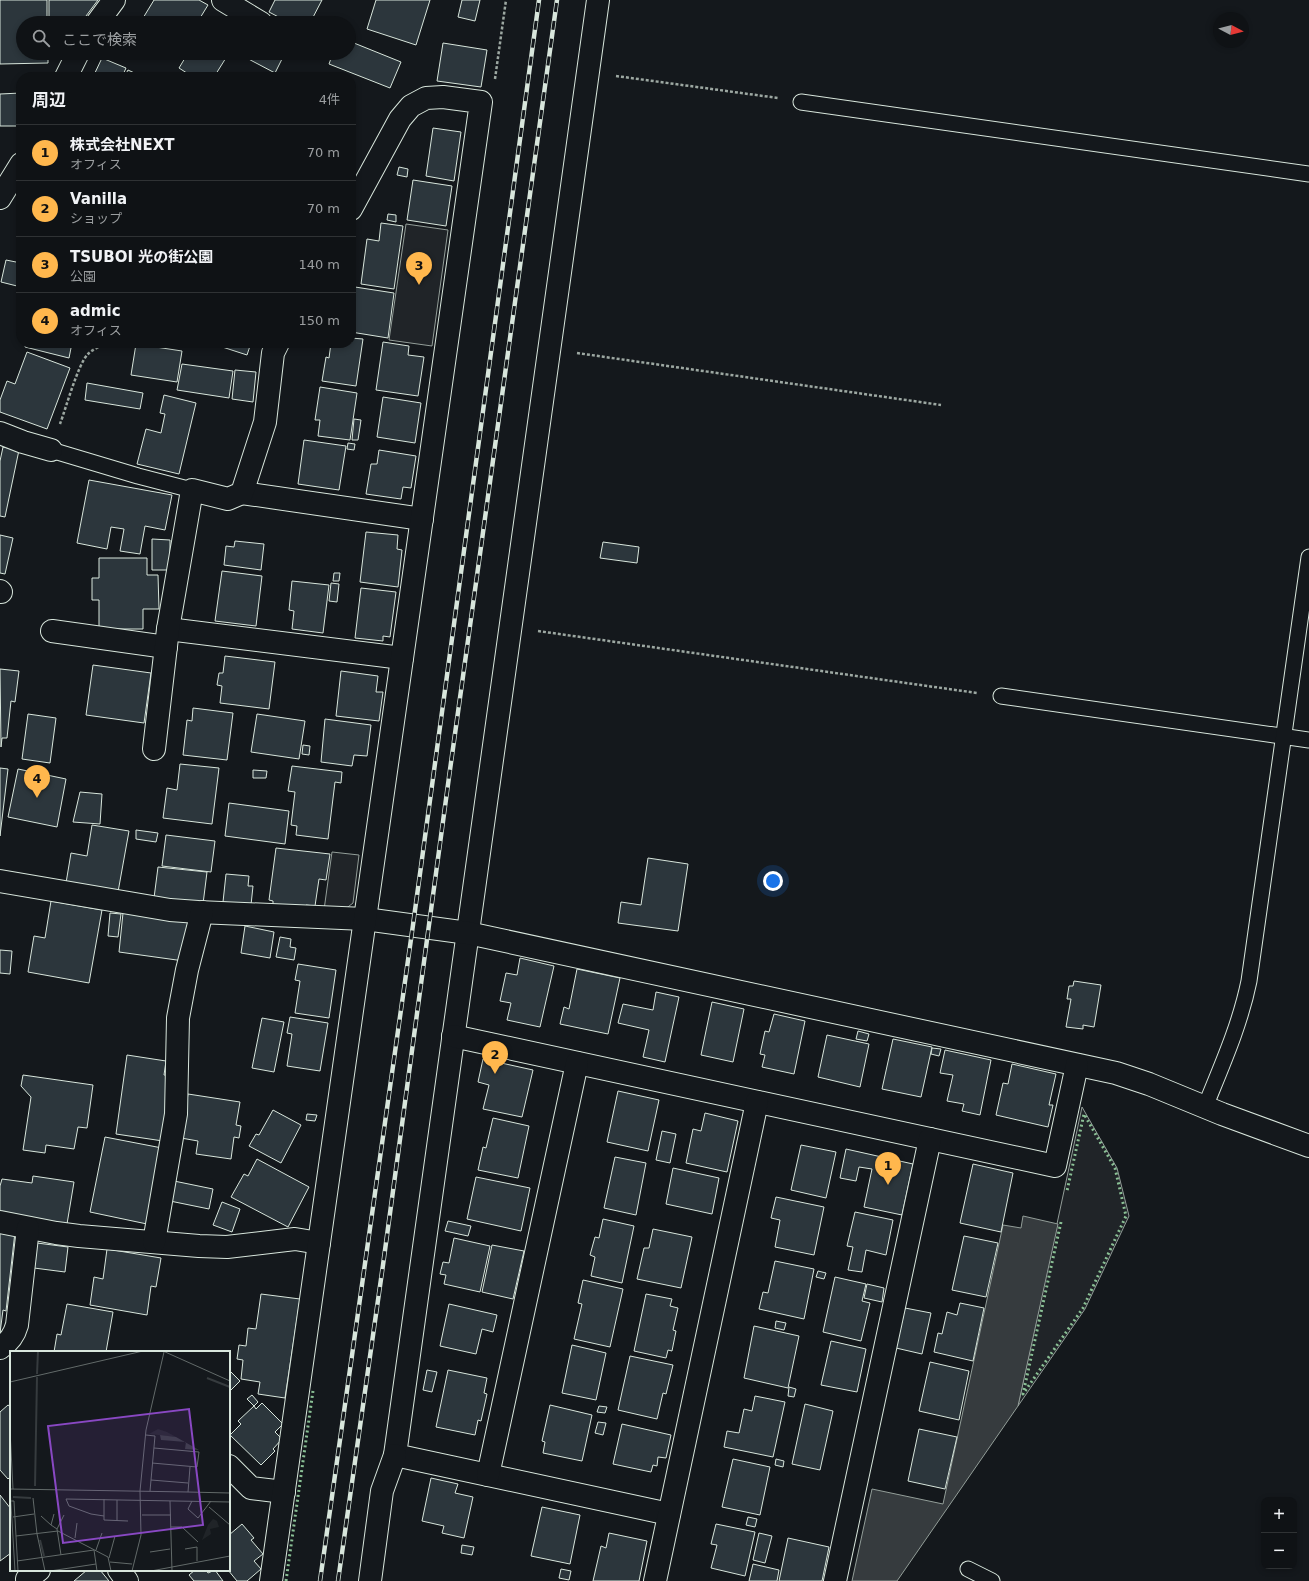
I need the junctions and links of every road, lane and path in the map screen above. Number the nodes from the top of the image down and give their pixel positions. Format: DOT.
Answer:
graph roads {
  1 [pos="114,0"];
  2 [pos="223,0"];
  3 [pos="506,0"];
  4 [pos="598,0"];
  5 [pos="102,16"];
  6 [pos="249,16"];
  7 [pos="74,60"];
  8 [pos="68,72"];
  9 [pos="588,72"];
  10 [pos="481,102"];
  11 [pos="802,102"];
  12 [pos="16,172"];
  13 [pos="1309,174"];
  14 [pos="0,198"];
  15 [pos="356,199"];
  16 [pos="96,348"];
  17 [pos="276,348"];
  18 [pos="549,349"];
  19 [pos="941,405"];
  20 [pos="0,433"];
  21 [pos="51,450"];
  22 [pos="192,490"];
  23 [pos="242,493"];
  24 [pos="422,519"];
  25 [pos="1309,557"];
  26 [pos="511,627"];
  27 [pos="52,631"];
  28 [pos="167,638"];
  29 [pos="402,658"];
  30 [pos="1001,696"];
  31 [pos="1284,736"];
  32 [pos="1309,740"];
  33 [pos="154,749"];
  34 [pos="0,881"];
  35 [pos="202,912"];
  36 [pos="365,919"];
  37 [pos="468,933"];
  38 [pos="453,1036"];
  39 [pos="578,1063"];
  40 [pos="1076,1065"];
  41 [pos="757,1102"];
  42 [pos="1205,1107"];
  43 [pos="930,1139"];
  44 [pos="1309,1146"];
  45 [pos="0,1222"];
  46 [pos="28,1228"];
  47 [pos="154,1242"];
  48 [pos="319,1243"];
  49 [pos="0,1348"];
  50 [pos="395,1455"];
  51 [pos="230,1467"];
  52 [pos="488,1475"];
  53 [pos="284,1492"];
  54 [pos="669,1514"];
  55 [pos="968,1569"];
  56 [pos="120,1571"];
  57 [pos="127,1581"];
  58 [pos="271,1581"];
  59 [pos="370,1581"];
  60 [pos="654,1581"];
  61 [pos="835,1581"];
  62 [pos="992,1581"];
  1 -- 5 [label="street"];
  2 -- 6 [label="street"];
  3 -- 10 [label="path"];
  4 -- 9 [label="street"];
  7 -- 8 [label="street"];
  9 -- 11 [label="path"];
  9 -- 18 [label="street"];
  10 -- 15 [label="street"];
  10 -- 24 [label="street"];
  11 -- 13 [label="lane"];
  12 -- 14 [label="street"];
  16 -- 21 [label="path"];
  17 -- 23 [label="street"];
  18 -- 19 [label="path"];
  18 -- 26 [label="street"];
  20 -- 21 [label="street"];
  21 -- 22 [label="lane"];
  22 -- 23 [label="street"];
  22 -- 28 [label="street"];
  23 -- 24 [label="street"];
  24 -- 29 [label="street"];
  25 -- 31 [label="lane"];
  26 -- 30 [label="path"];
  26 -- 37 [label="street"];
  27 -- 28 [label="street"];
  28 -- 29 [label="street"];
  28 -- 33 [label="street"];
  29 -- 36 [label="street"];
  30 -- 31 [label="lane"];
  31 -- 32 [label="lane"];
  31 -- 42 [label="lane"];
  34 -- 35 [label="street"];
  35 -- 36 [label="street"];
  35 -- 47 [label="street"];
  36 -- 37 [label="street"];
  36 -- 48 [label="street"];
  37 -- 38 [label="street"];
  37 -- 40 [label="street"];
  38 -- 39 [label="street"];
  38 -- 50 [label="street"];
  39 -- 41 [label="street"];
  39 -- 52 [label="street"];
  40 -- 42 [label="street"];
  40 -- 43 [label="street"];
  41 -- 43 [label="street"];
  41 -- 54 [label="street"];
  42 -- 44 [label="street"];
  43 -- 61 [label="street"];
  45 -- 46 [label="street"];
  46 -- 47 [label="street"];
  46 -- 49 [label="street"];
  47 -- 48 [label="street"];
  48 -- 53 [label="street"];
  50 -- 52 [label="street"];
  50 -- 59 [label="street"];
  51 -- 53 [label="street"];
  52 -- 54 [label="street"];
  53 -- 58 [label="street"];
  54 -- 60 [label="street"];
  55 -- 62 [label="lane"];
  56 -- 57 [label="street"];
}
